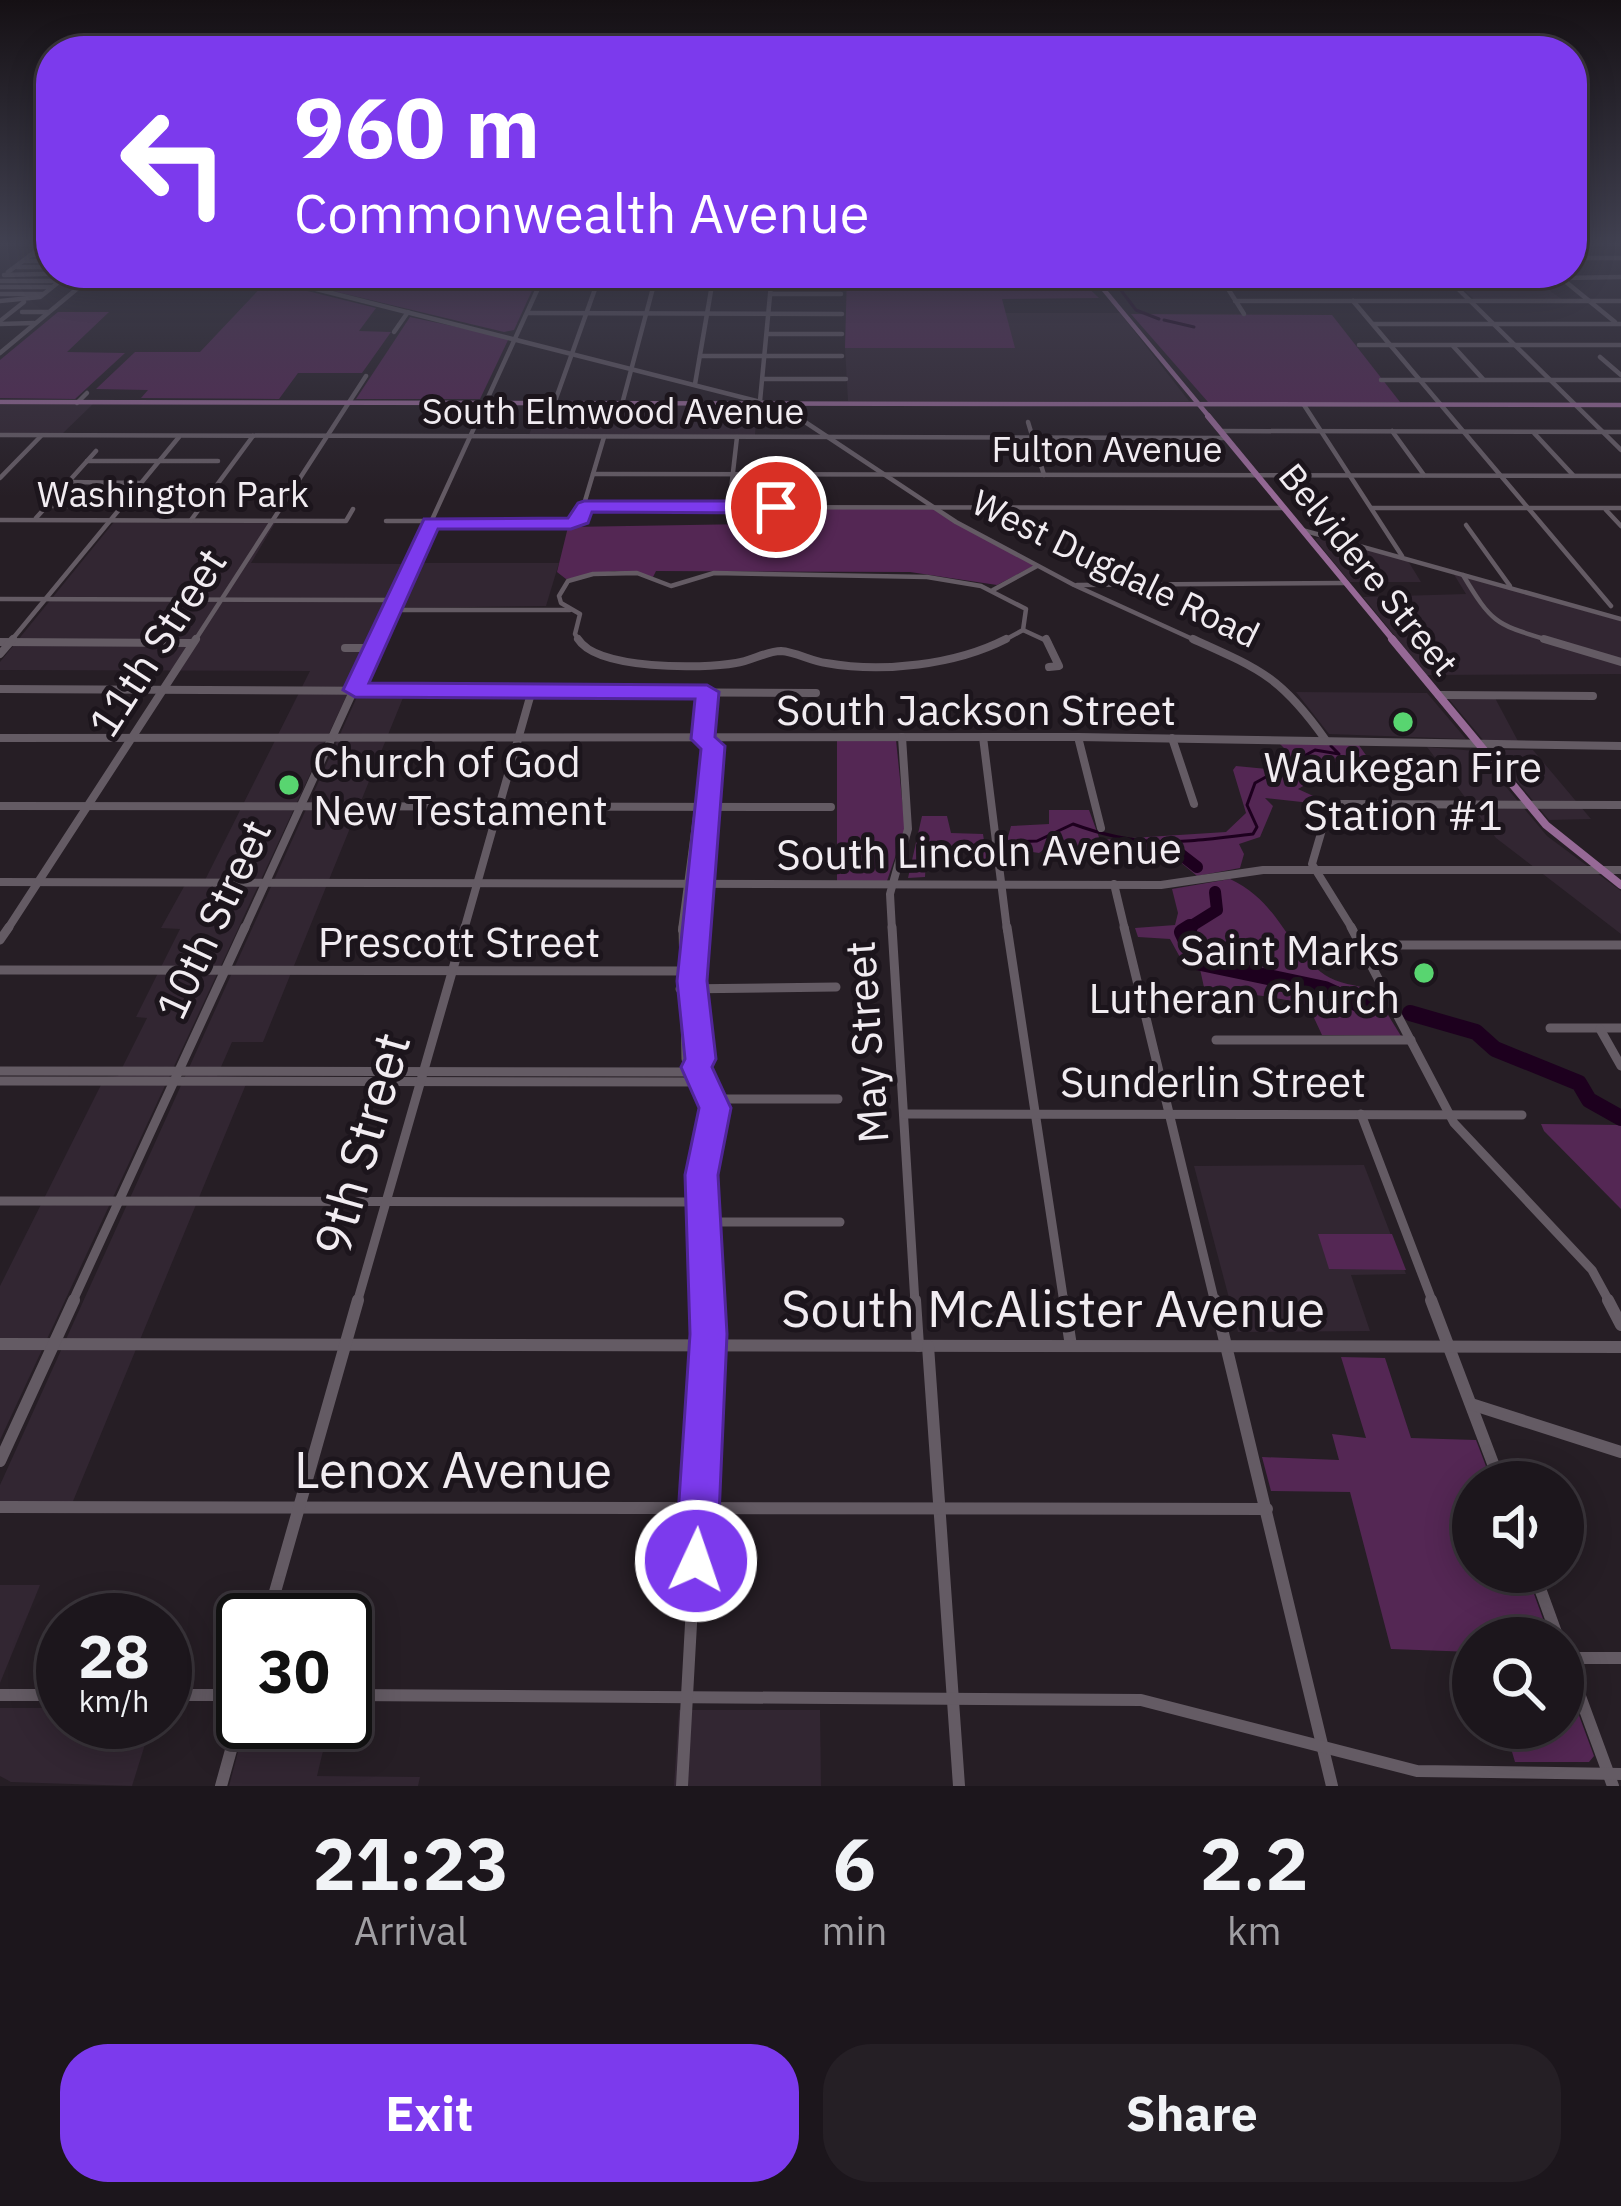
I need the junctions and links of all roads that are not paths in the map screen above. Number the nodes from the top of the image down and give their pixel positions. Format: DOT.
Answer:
graph roads {
  1 [pos="28,329"];
  2 [pos="396,329"];
  3 [pos="483,329"];
  4 [pos="520,329"];
  5 [pos="581,329"];
  6 [pos="642,329"];
  7 [pos="704,329"];
  8 [pos="767,329"];
  9 [pos="1136,329"];
  10 [pos="1377,329"];
  11 [pos="1498,329"];
  12 [pos="394,332"];
  13 [pos="767,334"];
  14 [pos="842,334"];
  15 [pos="516,337"];
  16 [pos="1359,345"];
  17 [pos="1390,345"];
  18 [pos="1451,345"];
  19 [pos="1514,345"];
  20 [pos="1621,345"];
  21 [pos="573,352"];
  22 [pos="0,353"];
  23 [pos="700,356"];
  24 [pos="765,356"];
  25 [pos="842,356"];
  26 [pos="1600,357"];
  27 [pos="632,367"];
  28 [pos="366,376"];
  29 [pos="1621,378"];
  30 [pos="764,379"];
  31 [pos="845,379"];
  32 [pos="1381,380"];
  33 [pos="1420,380"];
  34 [pos="1484,380"];
  35 [pos="1550,380"];
  36 [pos="695,384"];
  37 [pos="87,393"];
  38 [pos="760,401"];
  39 [pos="0,403"];
  40 [pos="77,403"];
  41 [pos="347,404"];
  42 [pos="485,404"];
  43 [pos="554,404"];
  44 [pos="622,404"];
  45 [pos="771,404"];
  46 [pos="795,404"];
  47 [pos="1198,405"];
  48 [pos="1304,405"];
  49 [pos="1441,405"];
  50 [pos="1574,405"];
  51 [pos="1621,405"];
  52 [pos="787,410"];
  53 [pos="1028,422"];
  54 [pos="1322,431"];
  55 [pos="1392,431"];
  56 [pos="1463,431"];
  57 [pos="1532,432"];
  58 [pos="1602,432"];
  59 [pos="1621,432"];
  60 [pos="1223,434"];
  61 [pos="0,435"];
  62 [pos="42,435"];
  63 [pos="180,436"];
  64 [pos="253,436"];
  65 [pos="326,436"];
  66 [pos="470,437"];
  67 [pos="604,437"];
  68 [pos="737,437"];
  69 [pos="828,437"];
  70 [pos="1032,437"];
  71 [pos="1621,450"];
  72 [pos="96,451"];
  73 [pos="87,461"];
  74 [pos="159,461"];
  75 [pos="218,461"];
  76 [pos="593,473"];
  77 [pos="733,474"];
  78 [pos="884,474"];
  79 [pos="1044,475"];
  80 [pos="1258,476"];
  81 [pos="1351,476"];
  82 [pos="1425,476"];
  83 [pos="1501,476"];
  84 [pos="1574,476"];
  85 [pos="1621,476"];
  86 [pos="0,478"];
  87 [pos="68,482"];
  88 [pos="141,483"];
  89 [pos="47,506"];
  90 [pos="122,506"];
  91 [pos="584,507"];
  92 [pos="729,507"];
  93 [pos="934,507"];
  94 [pos="1284,508"];
  95 [pos="1372,508"];
  96 [pos="1528,508"];
  97 [pos="1604,508"];
  98 [pos="1621,508"];
  99 [pos="353,509"];
  100 [pos="36,518"];
  101 [pos="0,520"];
  102 [pos="110,520"];
  103 [pos="271,520"];
  104 [pos="190,521"];
  105 [pos="386,521"];
  106 [pos="431,522"];
  107 [pos="1466,525"];
  108 [pos="1621,526"];
  109 [pos="1302,530"];
  110 [pos="1402,557"];
  111 [pos="1038,566"];
  112 [pos="1463,575"];
  113 [pos="1345,584"];
  114 [pos="1074,585"];
  115 [pos="1510,588"];
  116 [pos="993,590"];
  117 [pos="0,598"];
  118 [pos="44,599"];
  119 [pos="219,600"];
  120 [pos="396,600"];
  121 [pos="1611,606"];
  122 [pos="1621,606"];
  123 [pos="391,610"];
  124 [pos="576,610"];
  125 [pos="1593,611"];
  126 [pos="1621,619"];
  127 [pos="1023,630"];
  128 [pos="5,642"];
  129 [pos="193,643"];
  130 [pos="345,648"];
  131 [pos="374,648"];
  132 [pos="0,654"];
  133 [pos="1621,662"];
  134 [pos="1049,667"];
  135 [pos="0,689"];
  136 [pos="162,690"];
  137 [pos="355,690"];
  138 [pos="532,690"];
  139 [pos="707,692"];
  140 [pos="816,693"];
  141 [pos="1437,695"];
  142 [pos="1593,697"];
  143 [pos="902,737"];
  144 [pos="983,737"];
  145 [pos="1078,737"];
  146 [pos="0,738"];
  147 [pos="1172,738"];
  148 [pos="130,739"];
  149 [pos="518,739"];
  150 [pos="705,739"];
  151 [pos="1325,739"];
  152 [pos="332,740"];
  153 [pos="1479,745"];
  154 [pos="1621,746"];
  155 [pos="1194,804"];
  156 [pos="1529,805"];
  157 [pos="1621,805"];
  158 [pos="0,806"];
  159 [pos="87,806"];
  160 [pos="301,807"];
  161 [pos="498,807"];
  162 [pos="695,807"];
  163 [pos="707,807"];
  164 [pos="831,807"];
  165 [pos="1101,828"];
  166 [pos="1312,869"];
  167 [pos="1601,870"];
  168 [pos="1621,870"];
  169 [pos="0,882"];
  170 [pos="38,882"];
  171 [pos="265,884"];
  172 [pos="686,884"];
  173 [pos="699,884"];
  174 [pos="892,884"];
  175 [pos="1001,884"];
  176 [pos="1114,884"];
  177 [pos="476,885"];
  178 [pos="1621,885"];
  179 [pos="0,940"];
  180 [pos="1364,945"];
  181 [pos="1621,945"];
  182 [pos="0,970"];
  183 [pos="225,971"];
  184 [pos="451,971"];
  185 [pos="679,971"];
  186 [pos="692,971"];
  187 [pos="836,987"];
  188 [pos="680,988"];
  189 [pos="693,988"];
  190 [pos="1550,1028"];
  191 [pos="1599,1028"];
  192 [pos="1621,1028"];
  193 [pos="1216,1040"];
  194 [pos="1413,1040"];
  195 [pos="1621,1066"];
  196 [pos="0,1071"];
  197 [pos="701,1074"];
  198 [pos="176,1077"];
  199 [pos="421,1077"];
  200 [pos="0,1082"];
  201 [pos="714,1099"];
  202 [pos="838,1099"];
  203 [pos="1036,1113"];
  204 [pos="904,1114"];
  205 [pos="1170,1114"];
  206 [pos="1361,1114"];
  207 [pos="1448,1115"];
  208 [pos="1522,1115"];
  209 [pos="0,1202"];
  210 [pos="119,1202"];
  211 [pos="385,1202"];
  212 [pos="703,1202"];
  213 [pos="706,1222"];
  214 [pos="840,1222"];
  215 [pos="1621,1325"];
  216 [pos="0,1343"];
  217 [pos="54,1344"];
  218 [pos="344,1345"];
  219 [pos="709,1345"];
  220 [pos="923,1346"];
  221 [pos="1071,1346"];
  222 [pos="1228,1347"];
  223 [pos="1449,1347"];
  224 [pos="1621,1347"];
  225 [pos="1471,1405"];
  226 [pos="1621,1452"];
  227 [pos="0,1461"];
  228 [pos="1492,1461"];
  229 [pos="0,1507"];
  230 [pos="298,1508"];
  231 [pos="699,1508"];
  232 [pos="941,1509"];
  233 [pos="1267,1510"];
  234 [pos="274,1593"];
  235 [pos="1584,1655"];
  236 [pos="1621,1658"];
  237 [pos="0,1695"];
  238 [pos="36,1695"];
  239 [pos="372,1695"];
  240 [pos="687,1696"];
  241 [pos="954,1697"];
  242 [pos="1584,1704"];
  243 [pos="1324,1747"];
  244 [pos="231,1749"];
  245 [pos="1614,1778"];
  246 [pos="221,1786"];
  247 [pos="682,1786"];
  248 [pos="959,1786"];
  249 [pos="1332,1786"];
  1 -- 22 [label="street"];
  2 -- 12 [label="street"];
  3 -- 15 [label="street, West Dugdale Road"];
  4 -- 15 [label="street, 10th Street"];
  5 -- 21 [label="street"];
  6 -- 27 [label="street"];
  7 -- 23 [label="street"];
  8 -- 13 [label="street"];
  9 -- 47 [label="main road, Belvidere Street"];
  10 -- 17 [label="street"];
  11 -- 19 [label="street"];
  13 -- 14 [label="street"];
  13 -- 24 [label="street"];
  15 -- 21 [label="street, West Dugdale Road"];
  15 -- 42 [label="street, 10th Street"];
  16 -- 17 [label="street"];
  17 -- 18 [label="street"];
  17 -- 33 [label="street"];
  18 -- 19 [label="street"];
  18 -- 34 [label="street"];
  19 -- 20 [label="street"];
  19 -- 35 [label="street"];
  21 -- 27 [label="street, West Dugdale Road"];
  21 -- 43 [label="street"];
  23 -- 24 [label="street"];
  23 -- 36 [label="street"];
  24 -- 25 [label="street"];
  24 -- 30 [label="street"];
  26 -- 29 [label="street"];
  27 -- 36 [label="street, West Dugdale Road"];
  27 -- 44 [label="street"];
  28 -- 41 [label="street, 11th Street"];
  29 -- 35 [label="street"];
  30 -- 31 [label="street"];
  30 -- 38 [label="street"];
  32 -- 33 [label="street"];
  33 -- 34 [label="street"];
  33 -- 49 [label="street"];
  34 -- 35 [label="street"];
  35 -- 50 [label="street"];
  36 -- 38 [label="street, West Dugdale Road"];
  37 -- 40 [label="street"];
  38 -- 45 [label="street, West Dugdale Road"];
  39 -- 40 [label="main road"];
  40 -- 41 [label="main road"];
  41 -- 42 [label="main road"];
  41 -- 65 [label="street, 11th Street"];
  42 -- 43 [label="main road"];
  42 -- 66 [label="street, 10th Street"];
  43 -- 44 [label="main road"];
  44 -- 45 [label="main road"];
  45 -- 46 [label="main road"];
  45 -- 52 [label="street, West Dugdale Road"];
  46 -- 47 [label="main road"];
  46 -- 52 [label="main road"];
  47 -- 48 [label="main road"];
  47 -- 60 [label="main road, Belvidere Street"];
  48 -- 49 [label="main road"];
  48 -- 54 [label="street"];
  49 -- 50 [label="main road"];
  49 -- 56 [label="street"];
  50 -- 51 [label="main road"];
  50 -- 58 [label="street"];
  52 -- 69 [label="street, West Dugdale Road"];
  53 -- 70 [label="street"];
  54 -- 55 [label="street, South Elmwood Avenue"];
  54 -- 60 [label="street, South Elmwood Avenue"];
  54 -- 81 [label="street"];
  55 -- 56 [label="street, South Elmwood Avenue"];
  55 -- 82 [label="street"];
  56 -- 57 [label="street, South Elmwood Avenue"];
  56 -- 83 [label="street"];
  57 -- 58 [label="street, South Elmwood Avenue"];
  57 -- 84 [label="street"];
  58 -- 59 [label="street, South Elmwood Avenue"];
  58 -- 71 [label="street"];
  60 -- 70 [label="street, South Elmwood Avenue"];
  60 -- 80 [label="main road, Belvidere Street"];
  61 -- 62 [label="street, South Elmwood Avenue"];
  62 -- 63 [label="street, South Elmwood Avenue"];
  62 -- 86 [label="street"];
  63 -- 64 [label="street, South Elmwood Avenue"];
  63 -- 74 [label="street"];
  64 -- 65 [label="street, South Elmwood Avenue"];
  64 -- 104 [label="street"];
  65 -- 66 [label="street, South Elmwood Avenue"];
  65 -- 103 [label="street, 11th Street"];
  66 -- 67 [label="street, South Elmwood Avenue"];
  66 -- 106 [label="street, 10th Street"];
  67 -- 68 [label="street, South Elmwood Avenue"];
  67 -- 76 [label="street"];
  68 -- 69 [label="street, South Elmwood Avenue"];
  68 -- 77 [label="street"];
  69 -- 70 [label="street, South Elmwood Avenue"];
  69 -- 78 [label="street, West Dugdale Road"];
  70 -- 79 [label="street"];
  72 -- 73 [label="street"];
  73 -- 74 [label="street"];
  73 -- 87 [label="street"];
  74 -- 75 [label="street"];
  74 -- 88 [label="street"];
  76 -- 77 [label="street, Fulton Avenue"];
  76 -- 91 [label="street"];
  77 -- 78 [label="street, Fulton Avenue"];
  77 -- 92 [label="street"];
  78 -- 79 [label="street, Fulton Avenue"];
  78 -- 93 [label="street, West Dugdale Road"];
  79 -- 80 [label="street, Fulton Avenue"];
  80 -- 81 [label="street, Fulton Avenue"];
  80 -- 94 [label="main road, Belvidere Street"];
  81 -- 82 [label="street, Fulton Avenue"];
  81 -- 95 [label="street"];
  82 -- 83 [label="street, Fulton Avenue"];
  83 -- 84 [label="street, Fulton Avenue"];
  83 -- 96 [label="street"];
  84 -- 85 [label="street, Fulton Avenue"];
  87 -- 88 [label="street"];
  87 -- 89 [label="street"];
  88 -- 90 [label="street"];
  89 -- 90 [label="street"];
  89 -- 100 [label="street"];
  90 -- 102 [label="street"];
  91 -- 92 [label="street"];
  91 -- 106 [label="street"];
  92 -- 93 [label="street"];
  93 -- 94 [label="street"];
  93 -- 111 [label="street, West Dugdale Road"];
  94 -- 109 [label="main road, Belvidere Street"];
  95 -- 96 [label="street"];
  95 -- 110 [label="street"];
  96 -- 97 [label="street"];
  96 -- 121 [label="street"];
  97 -- 98 [label="street"];
  97 -- 108 [label="street"];
  99 -- 103 [label="street, Washington Park"];
  101 -- 102 [label="street, Washington Park"];
  102 -- 104 [label="street, Washington Park"];
  102 -- 118 [label="street"];
  103 -- 104 [label="street, Washington Park"];
  103 -- 119 [label="street, 11th Street"];
  105 -- 106 [label="street"];
  106 -- 120 [label="street, 10th Street"];
  107 -- 115 [label="street"];
  109 -- 110 [label="street"];
  109 -- 113 [label="main road, Belvidere Street"];
  110 -- 112 [label="street"];
  111 -- 114 [label="street, West Dugdale Road"];
  111 -- 116 [label="street"];
  112 -- 115 [label="street"];
  112 -- 133 [label="street"];
  113 -- 114 [label="street"];
  113 -- 141 [label="main road, Belvidere Street"];
  114 -- 151 [label="street, West Dugdale Road"];
  115 -- 125 [label="street"];
  116 -- 124 [label="street"];
  116 -- 127 [label="street"];
  117 -- 118 [label="street"];
  118 -- 119 [label="street"];
  118 -- 128 [label="street"];
  119 -- 120 [label="street"];
  119 -- 129 [label="street, 11th Street"];
  120 -- 123 [label="street, 10th Street"];
  121 -- 122 [label="street"];
  121 -- 125 [label="street"];
  123 -- 124 [label="street"];
  123 -- 131 [label="street, 10th Street"];
  124 -- 127 [label="street"];
  125 -- 126 [label="street"];
  127 -- 134 [label="street"];
  128 -- 129 [label="street"];
  128 -- 132 [label="street"];
  129 -- 136 [label="street, 11th Street"];
  130 -- 131 [label="street"];
  131 -- 137 [label="street, 10th Street"];
  135 -- 136 [label="street"];
  136 -- 137 [label="street"];
  136 -- 148 [label="street, 11th Street"];
  137 -- 138 [label="street"];
  137 -- 152 [label="street, 10th Street"];
  138 -- 139 [label="street"];
  138 -- 149 [label="street, 9th Street"];
  139 -- 140 [label="street"];
  139 -- 150 [label="street"];
  141 -- 142 [label="street"];
  141 -- 153 [label="main road, Belvidere Street"];
  143 -- 144 [label="street, South Jackson Street"];
  143 -- 150 [label="street, South Jackson Street"];
  143 -- 174 [label="street, May Street"];
  144 -- 145 [label="street, South Jackson Street"];
  144 -- 175 [label="street"];
  145 -- 147 [label="street, South Jackson Street"];
  145 -- 165 [label="street"];
  146 -- 148 [label="street, South Jackson Street"];
  147 -- 151 [label="street, South Jackson Street"];
  147 -- 155 [label="street"];
  148 -- 152 [label="street, South Jackson Street"];
  148 -- 159 [label="street, 11th Street"];
  149 -- 150 [label="street, South Jackson Street"];
  149 -- 152 [label="street, South Jackson Street"];
  149 -- 161 [label="street, 9th Street"];
  150 -- 162 [label="street"];
  150 -- 163 [label="street"];
  151 -- 153 [label="street, South Jackson Street"];
  152 -- 160 [label="street, 10th Street"];
  153 -- 154 [label="street, South Jackson Street"];
  153 -- 156 [label="main road, Belvidere Street"];
  156 -- 157 [label="street"];
  156 -- 166 [label="street"];
  156 -- 167 [label="main road, Belvidere Street"];
  158 -- 159 [label="street"];
  159 -- 160 [label="street"];
  159 -- 170 [label="street, 11th Street"];
  160 -- 161 [label="street"];
  160 -- 171 [label="street, 10th Street"];
  161 -- 162 [label="street"];
  161 -- 177 [label="street, 9th Street"];
  162 -- 163 [label="street"];
  162 -- 172 [label="street"];
  163 -- 164 [label="street"];
  163 -- 173 [label="street"];
  166 -- 167 [label="street, South Lincoln Avenue"];
  166 -- 176 [label="street, South Lincoln Avenue"];
  166 -- 180 [label="street"];
  167 -- 168 [label="street, South Lincoln Avenue"];
  167 -- 178 [label="main road, Belvidere Street"];
  169 -- 170 [label="street, South Lincoln Avenue"];
  170 -- 171 [label="street, South Lincoln Avenue"];
  170 -- 179 [label="street, 11th Street"];
  171 -- 177 [label="street, South Lincoln Avenue"];
  171 -- 183 [label="street, 10th Street"];
  172 -- 173 [label="street, South Lincoln Avenue"];
  172 -- 177 [label="street, South Lincoln Avenue"];
  172 -- 185 [label="street"];
  173 -- 174 [label="street, South Lincoln Avenue"];
  173 -- 186 [label="street"];
  174 -- 175 [label="street, South Lincoln Avenue"];
  174 -- 204 [label="street, May Street"];
  175 -- 176 [label="street, South Lincoln Avenue"];
  175 -- 203 [label="street"];
  176 -- 205 [label="street"];
  177 -- 184 [label="street, 9th Street"];
  180 -- 181 [label="street"];
  180 -- 194 [label="street"];
  182 -- 183 [label="street, Prescott Street"];
  183 -- 184 [label="street, Prescott Street"];
  183 -- 198 [label="street, 10th Street"];
  184 -- 185 [label="street, Prescott Street"];
  184 -- 199 [label="street, 9th Street"];
  185 -- 186 [label="street, Prescott Street"];
  185 -- 188 [label="street"];
  186 -- 189 [label="street"];
  187 -- 189 [label="street"];
  188 -- 189 [label="street"];
  188 -- 197 [label="street"];
  189 -- 197 [label="street"];
  190 -- 191 [label="street"];
  191 -- 192 [label="street"];
  191 -- 195 [label="street"];
  193 -- 194 [label="street"];
  194 -- 207 [label="street"];
  196 -- 198 [label="street"];
  197 -- 199 [label="street"];
  197 -- 201 [label="street"];
  198 -- 199 [label="street"];
  198 -- 200 [label="street"];
  198 -- 210 [label="street, 10th Street"];
  199 -- 211 [label="street, 9th Street"];
  201 -- 202 [label="street"];
  201 -- 212 [label="street"];
  203 -- 204 [label="street, Sunderlin Street"];
  203 -- 205 [label="street, Sunderlin Street"];
  203 -- 221 [label="street"];
  204 -- 220 [label="street, May Street"];
  205 -- 206 [label="street, Sunderlin Street"];
  205 -- 222 [label="street"];
  206 -- 207 [label="street, Sunderlin Street"];
  206 -- 223 [label="street"];
  207 -- 208 [label="street, Sunderlin Street"];
  207 -- 215 [label="street"];
  209 -- 210 [label="street"];
  210 -- 211 [label="street"];
  210 -- 217 [label="street, 10th Street"];
  211 -- 212 [label="street"];
  211 -- 218 [label="street, 9th Street"];
  212 -- 213 [label="street"];
  213 -- 214 [label="street"];
  213 -- 219 [label="street"];
  216 -- 217 [label="street, South McAlister Avenue"];
  217 -- 218 [label="street, South McAlister Avenue"];
  217 -- 227 [label="street, 10th Street"];
  218 -- 219 [label="street, South McAlister Avenue"];
  218 -- 230 [label="street, 9th Street"];
  219 -- 220 [label="street, South McAlister Avenue"];
  219 -- 231 [label="street"];
  220 -- 221 [label="street, South McAlister Avenue"];
  220 -- 232 [label="street, May Street"];
  221 -- 222 [label="street, South McAlister Avenue"];
  222 -- 223 [label="street, South McAlister Avenue"];
  222 -- 233 [label="street"];
  223 -- 224 [label="street, South McAlister Avenue"];
  223 -- 225 [label="street"];
  225 -- 226 [label="street"];
  225 -- 228 [label="street"];
  229 -- 230 [label="street, Lenox Avenue"];
  230 -- 231 [label="street, Lenox Avenue"];
  230 -- 234 [label="street, 9th Street"];
  231 -- 232 [label="street, Lenox Avenue"];
  231 -- 240 [label="street"];
  232 -- 233 [label="street, Lenox Avenue"];
  232 -- 241 [label="street, May Street"];
  233 -- 243 [label="street"];
  235 -- 236 [label="street"];
  237 -- 238 [label="street"];
  239 -- 240 [label="street"];
  240 -- 241 [label="street"];
  240 -- 247 [label="street"];
  241 -- 243 [label="street"];
  241 -- 248 [label="street, May Street"];
  242 -- 245 [label="street"];
  243 -- 245 [label="street"];
  243 -- 249 [label="street"];
  244 -- 246 [label="street"];
}
